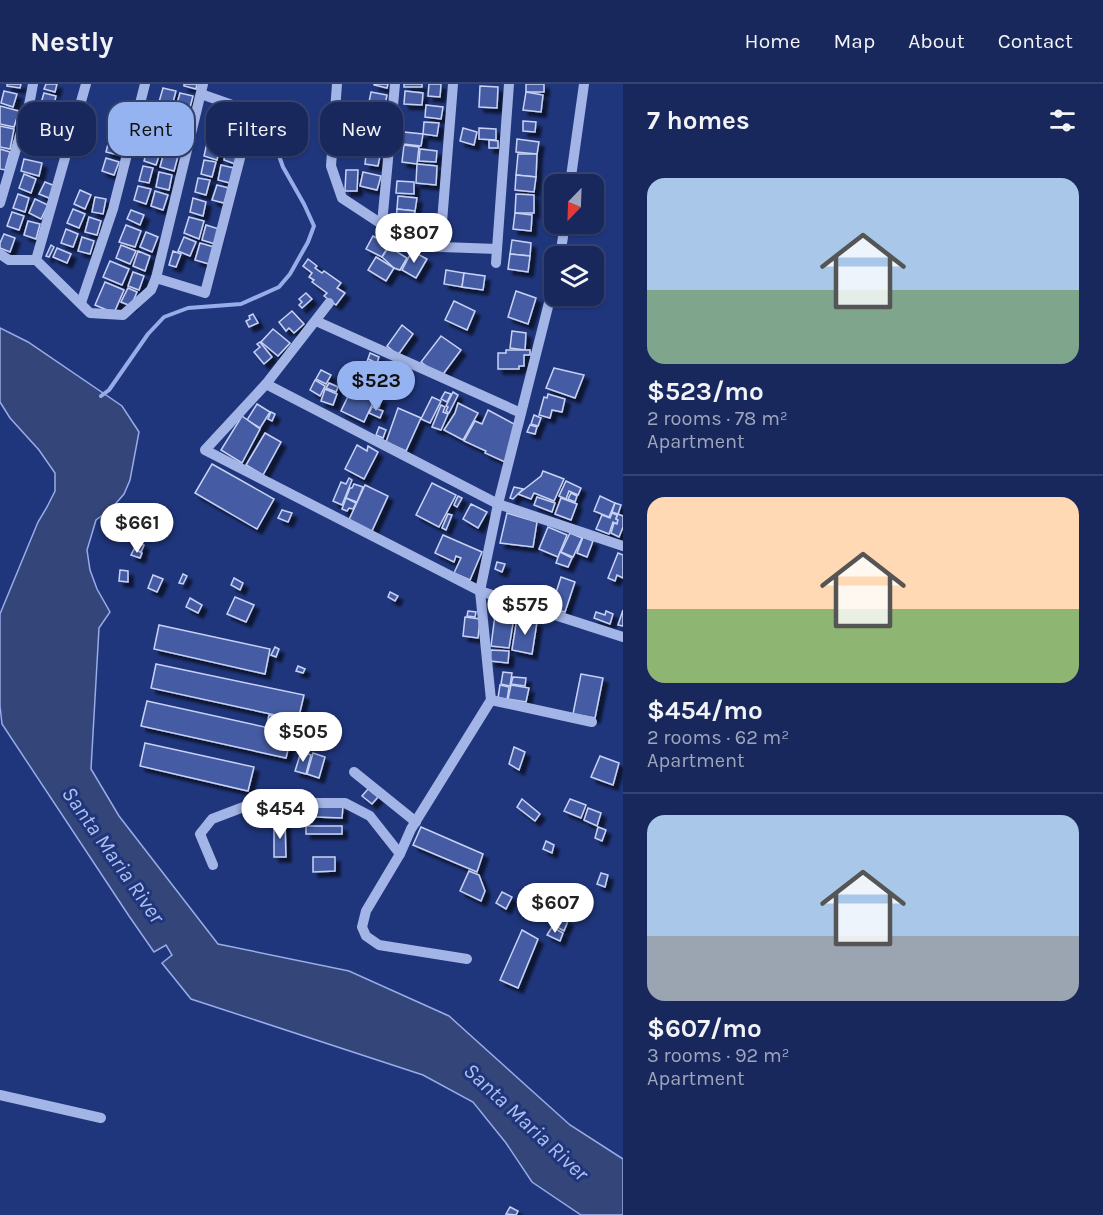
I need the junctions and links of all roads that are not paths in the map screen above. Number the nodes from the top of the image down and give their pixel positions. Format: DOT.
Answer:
graph roads {
  1 [pos="33,84"];
  2 [pos="86,84"];
  3 [pos="144,84"];
  4 [pos="337,84"];
  5 [pos="395,84"];
  6 [pos="453,84"];
  7 [pos="509,84"];
  8 [pos="584,84"];
  9 [pos="202,89"];
  10 [pos="571,174"];
  11 [pos="0,203"];
  12 [pos="382,224"];
  13 [pos="440,247"];
  14 [pos="497,249"];
  15 [pos="0,254"];
  16 [pos="36,260"];
  17 [pos="496,263"];
  18 [pos="156,278"];
  19 [pos="81,303"];
  20 [pos="329,303"];
  21 [pos="548,306"];
  22 [pos="316,321"];
  23 [pos="266,384"];
  24 [pos="521,413"];
  25 [pos="498,504"];
  26 [pos="623,546"];
  27 [pos="480,591"];
  28 [pos="623,638"];
  29 [pos="491,700"];
  30 [pos="592,722"];
  31 [pos="354,772"];
  32 [pos="416,822"];
  33 [pos="400,854"];
  34 [pos="213,865"];
  35 [pos="467,959"];
  36 [pos="0,1095"];
  37 [pos="101,1118"];
  1 -- 11 [label="street"];
  2 -- 16 [label="street"];
  3 -- 19 [label="street"];
  4 -- 12 [label="street"];
  5 -- 12 [label="street"];
  6 -- 13 [label="street"];
  7 -- 14 [label="street"];
  8 -- 10 [label="street"];
  9 -- 18 [label="street"];
  9 -- 18 [label="street"];
  12 -- 13 [label="street"];
  13 -- 14 [label="street"];
  14 -- 17 [label="street"];
  15 -- 16 [label="street"];
  16 -- 19 [label="street"];
  18 -- 19 [label="street"];
  20 -- 22 [label="street"];
  21 -- 24 [label="street"];
  22 -- 23 [label="street"];
  22 -- 24 [label="street"];
  23 -- 25 [label="street"];
  23 -- 27 [label="street"];
  24 -- 25 [label="street"];
  25 -- 26 [label="street"];
  25 -- 27 [label="street"];
  27 -- 28 [label="street"];
  27 -- 29 [label="street"];
  29 -- 30 [label="street"];
  29 -- 32 [label="street"];
  31 -- 32 [label="street"];
  32 -- 33 [label="street"];
  33 -- 34 [label="street"];
  33 -- 35 [label="street"];
  36 -- 37 [label="street"];
}
